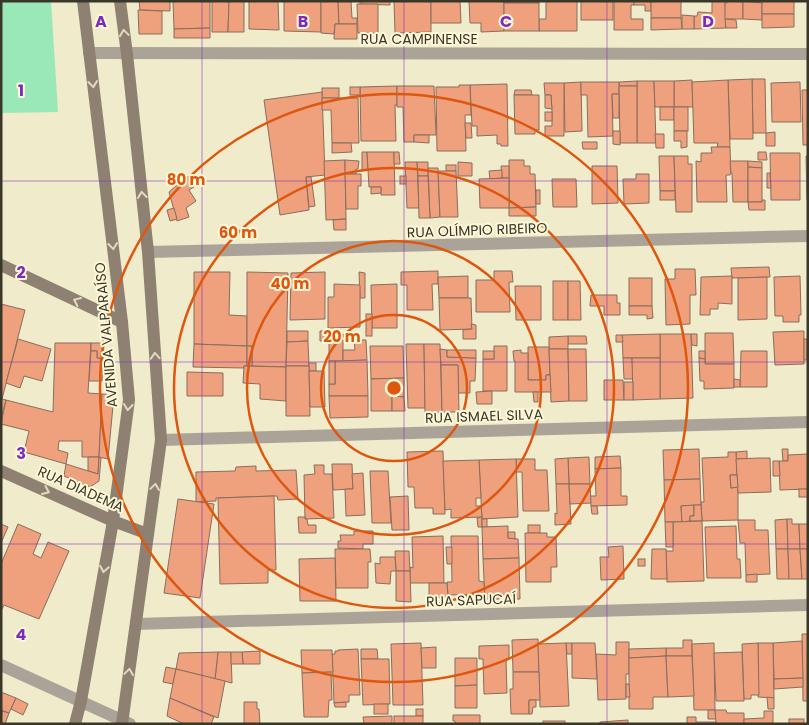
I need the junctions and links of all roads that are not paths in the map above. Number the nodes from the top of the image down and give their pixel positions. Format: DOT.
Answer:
graph roads {
  1 [pos="83,1"];
  2 [pos="120,1"];
  3 [pos="89,53"];
  4 [pos="127,54"];
  5 [pos="808,54"];
  6 [pos="808,236"];
  7 [pos="148,252"];
  8 [pos="1,265"];
  9 [pos="122,322"];
  10 [pos="808,422"];
  11 [pos="162,440"];
  12 [pos="1,471"];
  13 [pos="113,520"];
  14 [pos="148,534"];
  15 [pos="808,605"];
  16 [pos="136,624"];
  17 [pos="1,665"];
  18 [pos="81,701"];
  19 [pos="125,723"];
  20 [pos="75,724"];
  1 -- 3 [label="main road, AVENIDA VALPARAÍSO"];
  4 -- 2 [label="main road, one-way"];
  3 -- 4 [label="street, RUA CAMPINENSE"];
  3 -- 9 [label="main road, AVENIDA VALPARAÍSO, one-way"];
  4 -- 5 [label="street, RUA CAMPINENSE"];
  7 -- 4 [label="main road, one-way"];
  6 -- 7 [label="street, RUA OLÍMPIO RIBEIRO"];
  11 -- 7 [label="main road, one-way"];
  9 -- 8 [label="main road, one-way"];
  9 -- 13 [label="main road, AVENIDA VALPARAÍSO, one-way"];
  10 -- 11 [label="street, RUA ISMAEL SILVA"];
  14 -- 11 [label="main road, one-way"];
  12 -- 13 [label="main road, RUA DIADEMA, one-way"];
  13 -- 14 [label="main road, RUA DIADEMA"];
  13 -- 18 [label="main road, AVENIDA VALPARAÍSO, one-way"];
  14 -- 16 [label="main road"];
  15 -- 16 [label="street, RUA SAPUCAÍ"];
  19 -- 16 [label="main road, one-way"];
  17 -- 18 [label="street"];
  18 -- 19 [label="street"];
  18 -- 20 [label="main road, AVENIDA VALPARAÍSO"];
}
